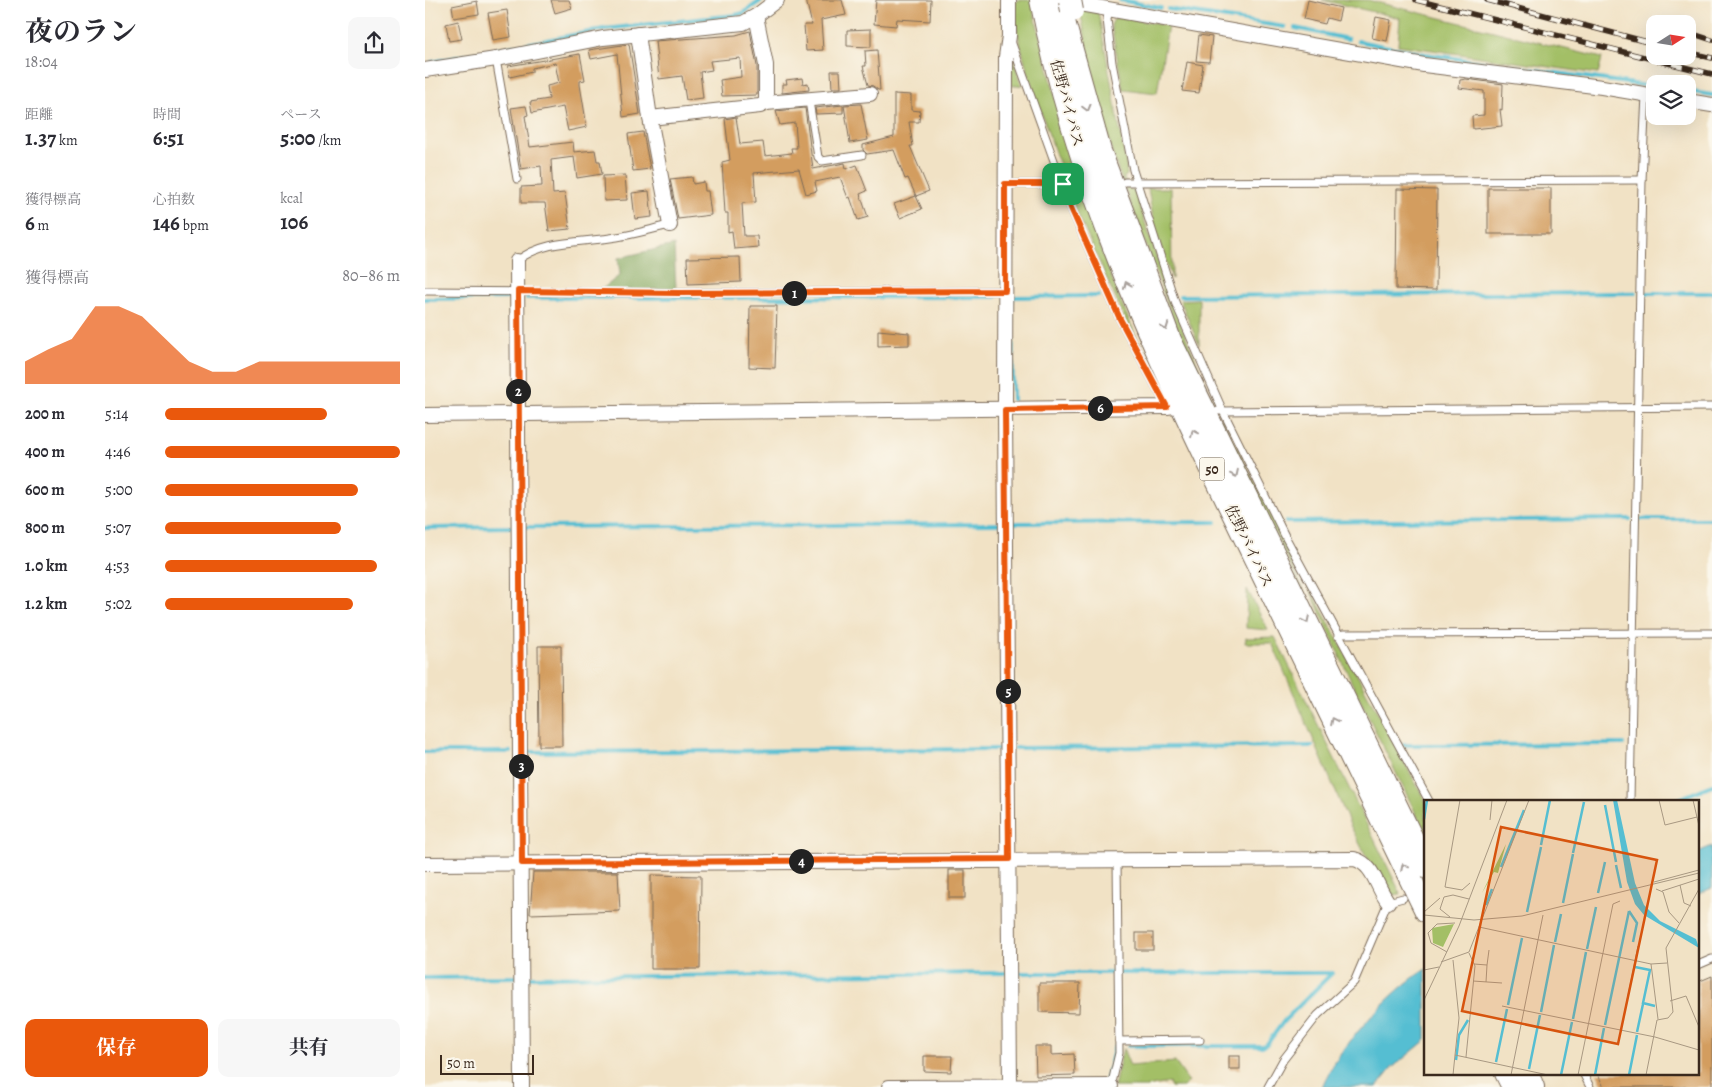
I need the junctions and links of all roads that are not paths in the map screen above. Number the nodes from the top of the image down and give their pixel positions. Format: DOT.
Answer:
graph roads {
  1 [pos="777,0"];
  2 [pos="1009,0"];
  3 [pos="1057,4"];
  4 [pos="1109,10"];
  5 [pos="756,16"];
  6 [pos="638,34"];
  7 [pos="1009,36"];
  8 [pos="496,59"];
  9 [pos="425,70"];
  10 [pos="870,94"];
  11 [pos="1646,95"];
  12 [pos="809,101"];
  13 [pos="1696,102"];
  14 [pos="766,103"];
  15 [pos="1712,105"];
  16 [pos="650,118"];
  17 [pos="1648,125"];
  18 [pos="862,155"];
  19 [pos="517,179"];
  20 [pos="1642,180"];
  21 [pos="1125,182"];
  22 [pos="1137,183"];
  23 [pos="1005,184"];
  24 [pos="1063,184"];
  25 [pos="1074,184"];
  26 [pos="670,225"];
  27 [pos="517,261"];
  28 [pos="425,291"];
  29 [pos="518,291"];
  30 [pos="1005,291"];
  31 [pos="1174,406"];
  32 [pos="1712,407"];
  33 [pos="1639,408"];
  34 [pos="1005,410"];
  35 [pos="1214,412"];
  36 [pos="518,414"];
  37 [pos="425,415"];
  38 [pos="1633,634"];
  39 [pos="1712,634"];
  40 [pos="1338,636"];
  41 [pos="1428,800"];
  42 [pos="1630,800"];
  43 [pos="1009,859"];
  44 [pos="1117,859"];
  45 [pos="522,863"];
  46 [pos="1424,863"];
  47 [pos="425,864"];
  48 [pos="1403,898"];
  49 [pos="1388,902"];
  50 [pos="1424,907"];
  51 [pos="1712,959"];
  52 [pos="1699,965"];
  53 [pos="1200,1040"];
  54 [pos="1119,1041"];
  55 [pos="1506,1074"];
  56 [pos="1527,1074"];
  57 [pos="1584,1074"];
  58 [pos="1010,1086"];
  59 [pos="522,1087"];
  60 [pos="889,1087"];
  61 [pos="1111,1087"];
  62 [pos="1268,1087"];
  63 [pos="1513,1087"];
  64 [pos="1533,1087"];
  65 [pos="1590,1087"];
  1 -- 5 [label="street"];
  2 -- 7 [label="street"];
  3 -- 4 [label="street"];
  31 -- 3 [label="highway, 佐野バイパス / 50, one-way"];
  3 -- 35 [label="highway, 佐野バイパス / 50, one-way"];
  4 -- 11 [label="street"];
  4 -- 22 [label="lane"];
  5 -- 6 [label="street"];
  5 -- 14 [label="street"];
  6 -- 8 [label="street"];
  6 -- 16 [label="street"];
  7 -- 23 [label="street"];
  7 -- 24 [label="lane"];
  8 -- 9 [label="street"];
  8 -- 19 [label="lane"];
  10 -- 12 [label="street"];
  12 -- 14 [label="street"];
  12 -- 18 [label="lane"];
  13 -- 15 [label="street"];
  14 -- 16 [label="street"];
  16 -- 26 [label="street"];
  17 -- 20 [label="lane"];
  20 -- 22 [label="lane"];
  20 -- 33 [label="lane"];
  21 -- 22 [label="lane"];
  22 -- 35 [label="lane"];
  23 -- 24 [label="lane"];
  23 -- 30 [label="street"];
  24 -- 25 [label="lane"];
  24 -- 31 [label="lane"];
  26 -- 27 [label="lane"];
  27 -- 29 [label="street"];
  28 -- 29 [label="lane"];
  29 -- 30 [label="lane"];
  29 -- 36 [label="street"];
  30 -- 34 [label="street"];
  31 -- 34 [label="street"];
  50 -- 31 [label="highway, 佐野バイパス / 50, one-way"];
  32 -- 33 [label="lane"];
  33 -- 35 [label="lane"];
  33 -- 38 [label="lane"];
  34 -- 36 [label="street"];
  34 -- 43 [label="street"];
  35 -- 40 [label="lane"];
  35 -- 46 [label="highway, 佐野バイパス / 50, one-way"];
  36 -- 37 [label="street"];
  36 -- 45 [label="street"];
  38 -- 39 [label="lane"];
  38 -- 40 [label="lane"];
  38 -- 42 [label="lane"];
  40 -- 41 [label="lane"];
  43 -- 44 [label="street"];
  43 -- 45 [label="street"];
  43 -- 58 [label="street"];
  44 -- 49 [label="street"];
  44 -- 54 [label="lane"];
  45 -- 47 [label="street"];
  45 -- 59 [label="street"];
  48 -- 49 [label="lane"];
  49 -- 62 [label="lane"];
  51 -- 52 [label="lane"];
  53 -- 54 [label="lane"];
  54 -- 61 [label="lane"];
  55 -- 63 [label="highway"];
  56 -- 64 [label="highway"];
  57 -- 65 [label="lane"];
  58 -- 60 [label="street"];
  58 -- 61 [label="street"];
}
